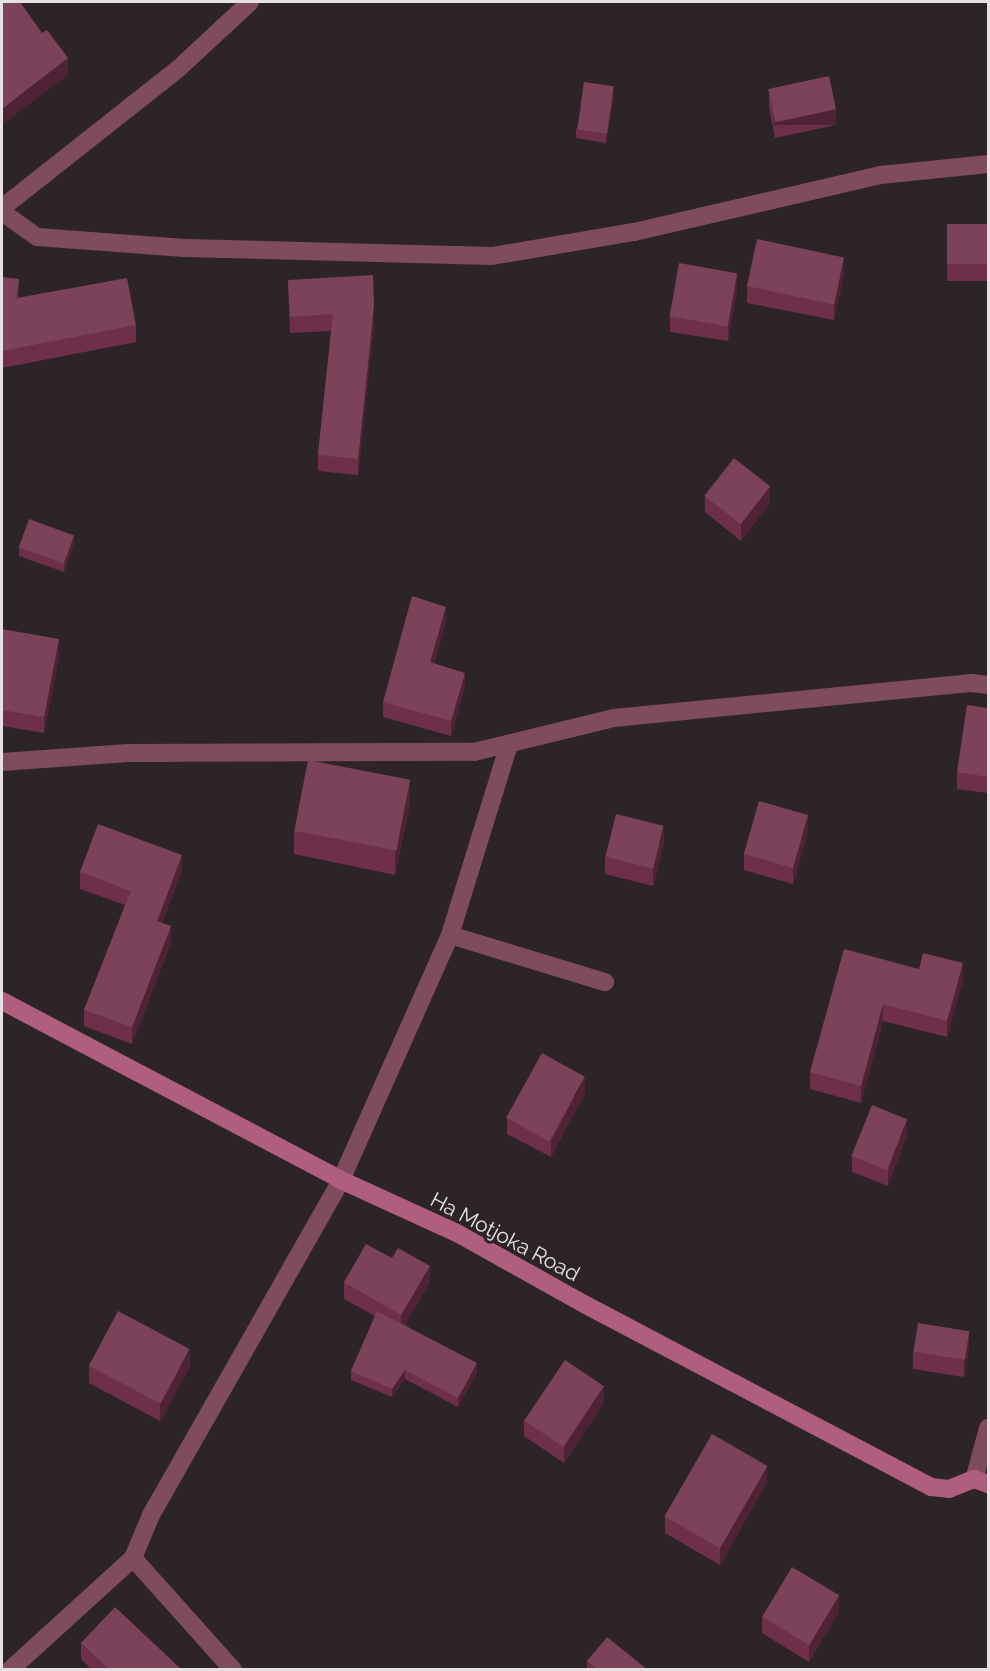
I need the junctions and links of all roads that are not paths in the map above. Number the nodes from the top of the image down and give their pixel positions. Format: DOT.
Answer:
graph roads {
  1 [pos="250,2"];
  2 [pos="988,164"];
  3 [pos="2,210"];
  4 [pos="988,685"];
  5 [pos="509,744"];
  6 [pos="2,762"];
  7 [pos="450,935"];
  8 [pos="605,982"];
  9 [pos="2,1001"];
  10 [pos="341,1180"];
  11 [pos="988,1428"];
  12 [pos="981,1482"];
  13 [pos="133,1558"];
  14 [pos="10,1670"];
  15 [pos="232,1670"];
  1 -- 3 [label="street"];
  2 -- 3 [label="street"];
  4 -- 5 [label="street"];
  5 -- 6 [label="street"];
  5 -- 7 [label="street"];
  7 -- 8 [label="street"];
  7 -- 10 [label="street"];
  9 -- 10 [label="street, Ha Motjoka Road"];
  10 -- 12 [label="street, Ha Motjoka Road"];
  10 -- 13 [label="street"];
  11 -- 12 [label="street"];
  13 -- 14 [label="street"];
  13 -- 15 [label="street"];
}
